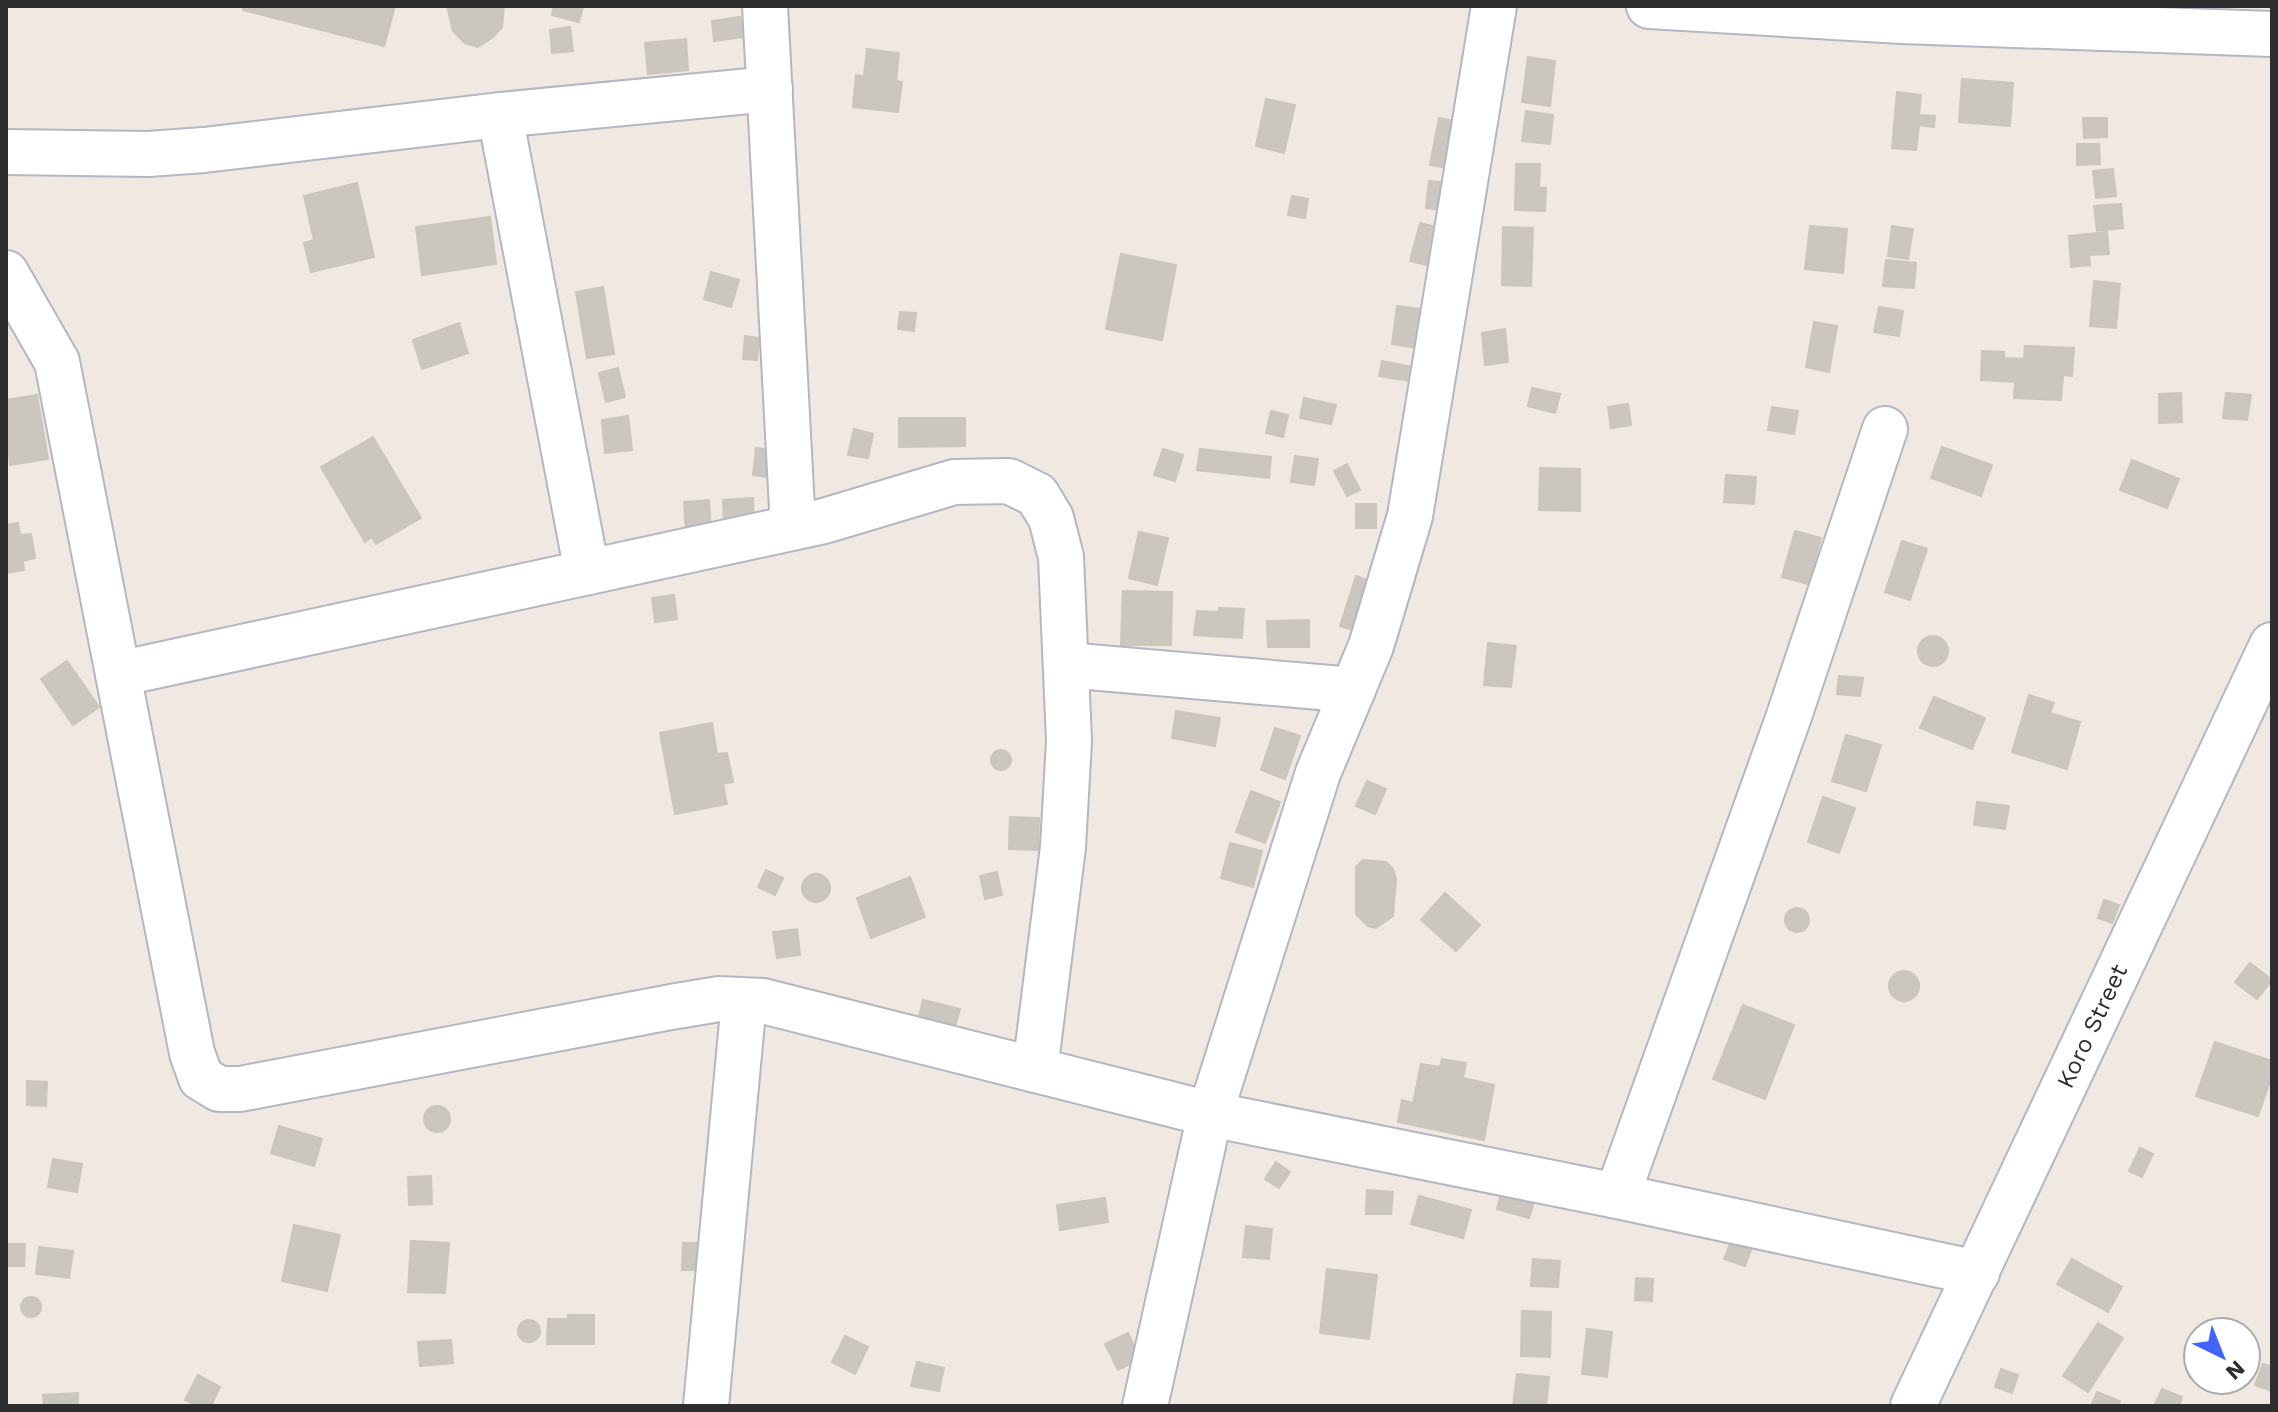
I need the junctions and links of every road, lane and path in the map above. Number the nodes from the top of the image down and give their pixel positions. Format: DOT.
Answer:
graph roads {
  1 [pos="765,6"];
  2 [pos="1494,6"];
  3 [pos="1649,6"];
  4 [pos="1901,13"];
  5 [pos="2272,34"];
  6 [pos="770,89"];
  7 [pos="500,115"];
  8 [pos="6,152"];
  9 [pos="6,273"];
  10 [pos="1885,429"];
  11 [pos="793,527"];
  12 [pos="587,572"];
  13 [pos="2272,645"];
  14 [pos="1066,665"];
  15 [pos="118,674"];
  16 [pos="1353,690"];
  17 [pos="744,1001"];
  18 [pos="1035,1070"];
  19 [pos="1210,1114"];
  20 [pos="1617,1196"];
  21 [pos="1977,1273"];
  22 [pos="706,1406"];
  23 [pos="1145,1406"];
  24 [pos="1913,1406"];
  1 -- 6 [label="street"];
  2 -- 16 [label="street"];
  3 -- 4 [label="street"];
  4 -- 5 [label="street"];
  6 -- 7 [label="street"];
  6 -- 11 [label="street"];
  7 -- 8 [label="street"];
  7 -- 12 [label="street"];
  9 -- 15 [label="street"];
  10 -- 20 [label="street"];
  11 -- 12 [label="street"];
  11 -- 14 [label="street"];
  12 -- 15 [label="street"];
  13 -- 21 [label="street, Koro Street"];
  14 -- 16 [label="street"];
  14 -- 18 [label="street"];
  15 -- 17 [label="street"];
  16 -- 19 [label="street"];
  17 -- 18 [label="street"];
  17 -- 22 [label="street"];
  18 -- 19 [label="street"];
  19 -- 20 [label="street"];
  19 -- 23 [label="street"];
  20 -- 21 [label="street"];
  21 -- 24 [label="street, Koro Street"];
}
